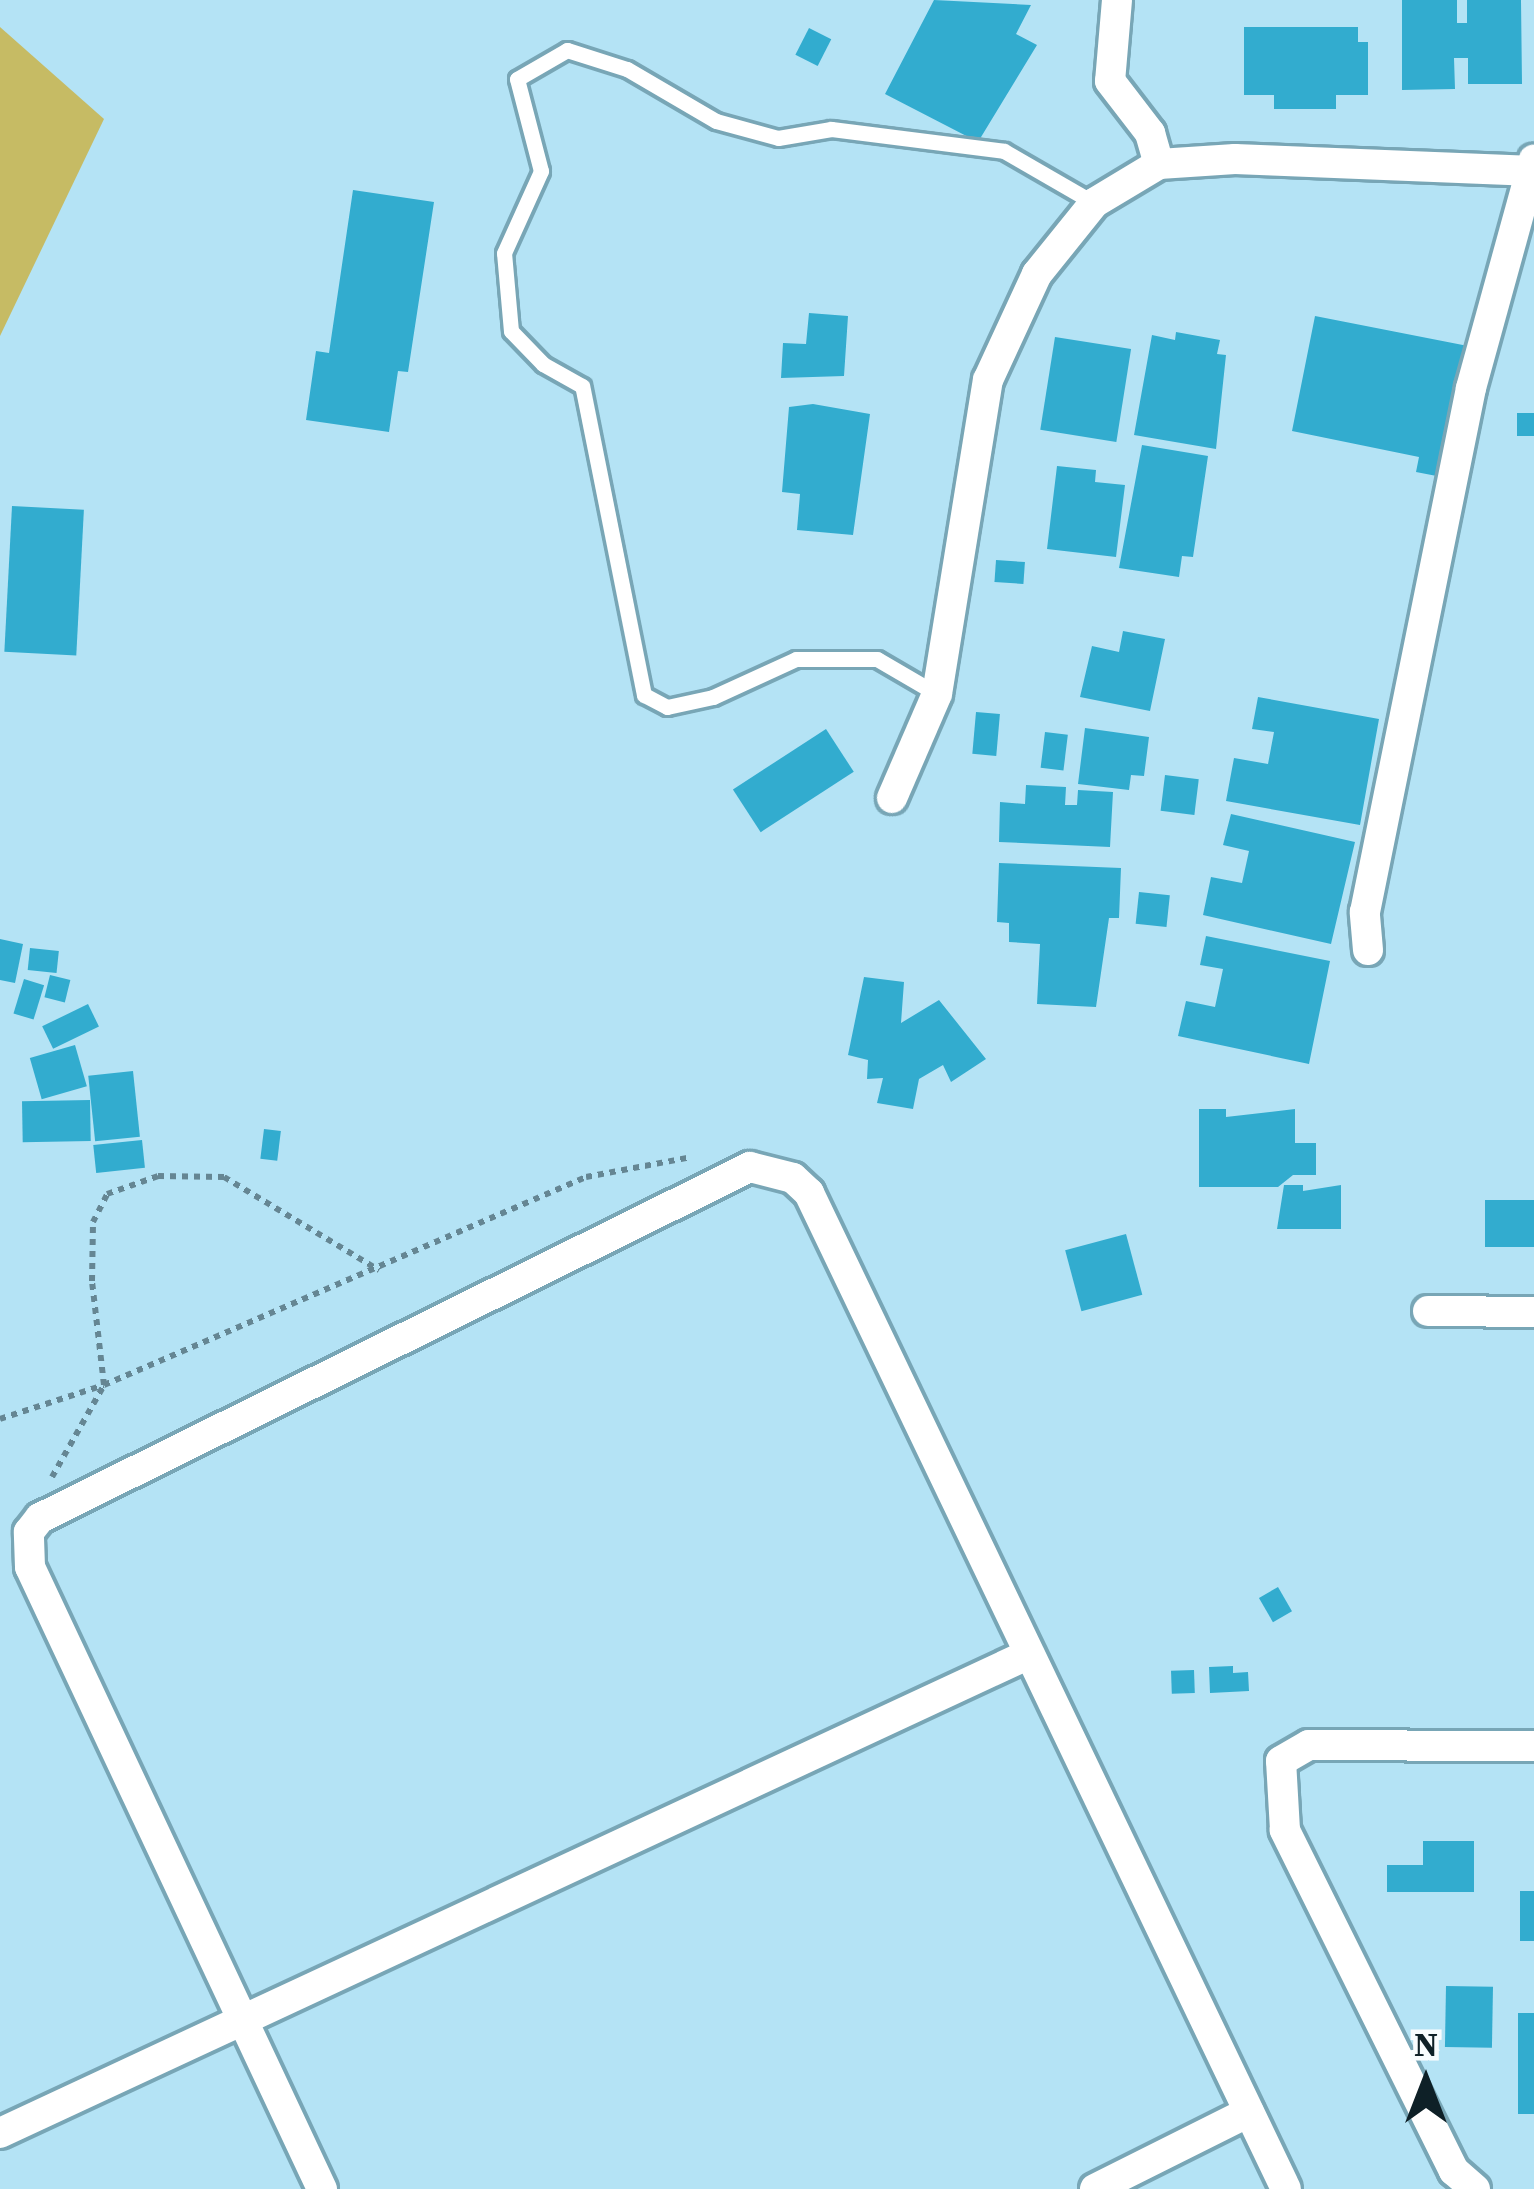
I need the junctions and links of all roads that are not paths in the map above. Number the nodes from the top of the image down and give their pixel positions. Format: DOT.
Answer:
graph roads {
  1 [pos="1117,0"];
  2 [pos="1534,160"];
  3 [pos="1159,164"];
  4 [pos="1533,171"];
  5 [pos="1094,203"];
  6 [pos="937,694"];
  7 [pos="892,798"];
  8 [pos="1368,950"];
  9 [pos="1428,1311"];
  10 [pos="1534,1312"];
  11 [pos="1029,1654"];
  12 [pos="1534,1746"];
  13 [pos="243,2021"];
  14 [pos="1250,2112"];
  15 [pos="0,2132"];
  16 [pos="322,2189"];
  17 [pos="1095,2189"];
  18 [pos="1286,2189"];
  19 [pos="1475,2189"];
  1 -- 3 [label="street"];
  2 -- 4 [label="street"];
  3 -- 4 [label="street"];
  3 -- 5 [label="street"];
  4 -- 8 [label="street"];
  5 -- 6 [label="street"];
  5 -- 6 [label="lane"];
  6 -- 7 [label="street"];
  9 -- 10 [label="street"];
  11 -- 13 [label="street"];
  11 -- 13 [label="street"];
  11 -- 14 [label="street"];
  12 -- 19 [label="street"];
  13 -- 15 [label="street"];
  13 -- 16 [label="street"];
  14 -- 17 [label="street"];
  14 -- 18 [label="street"];
}
